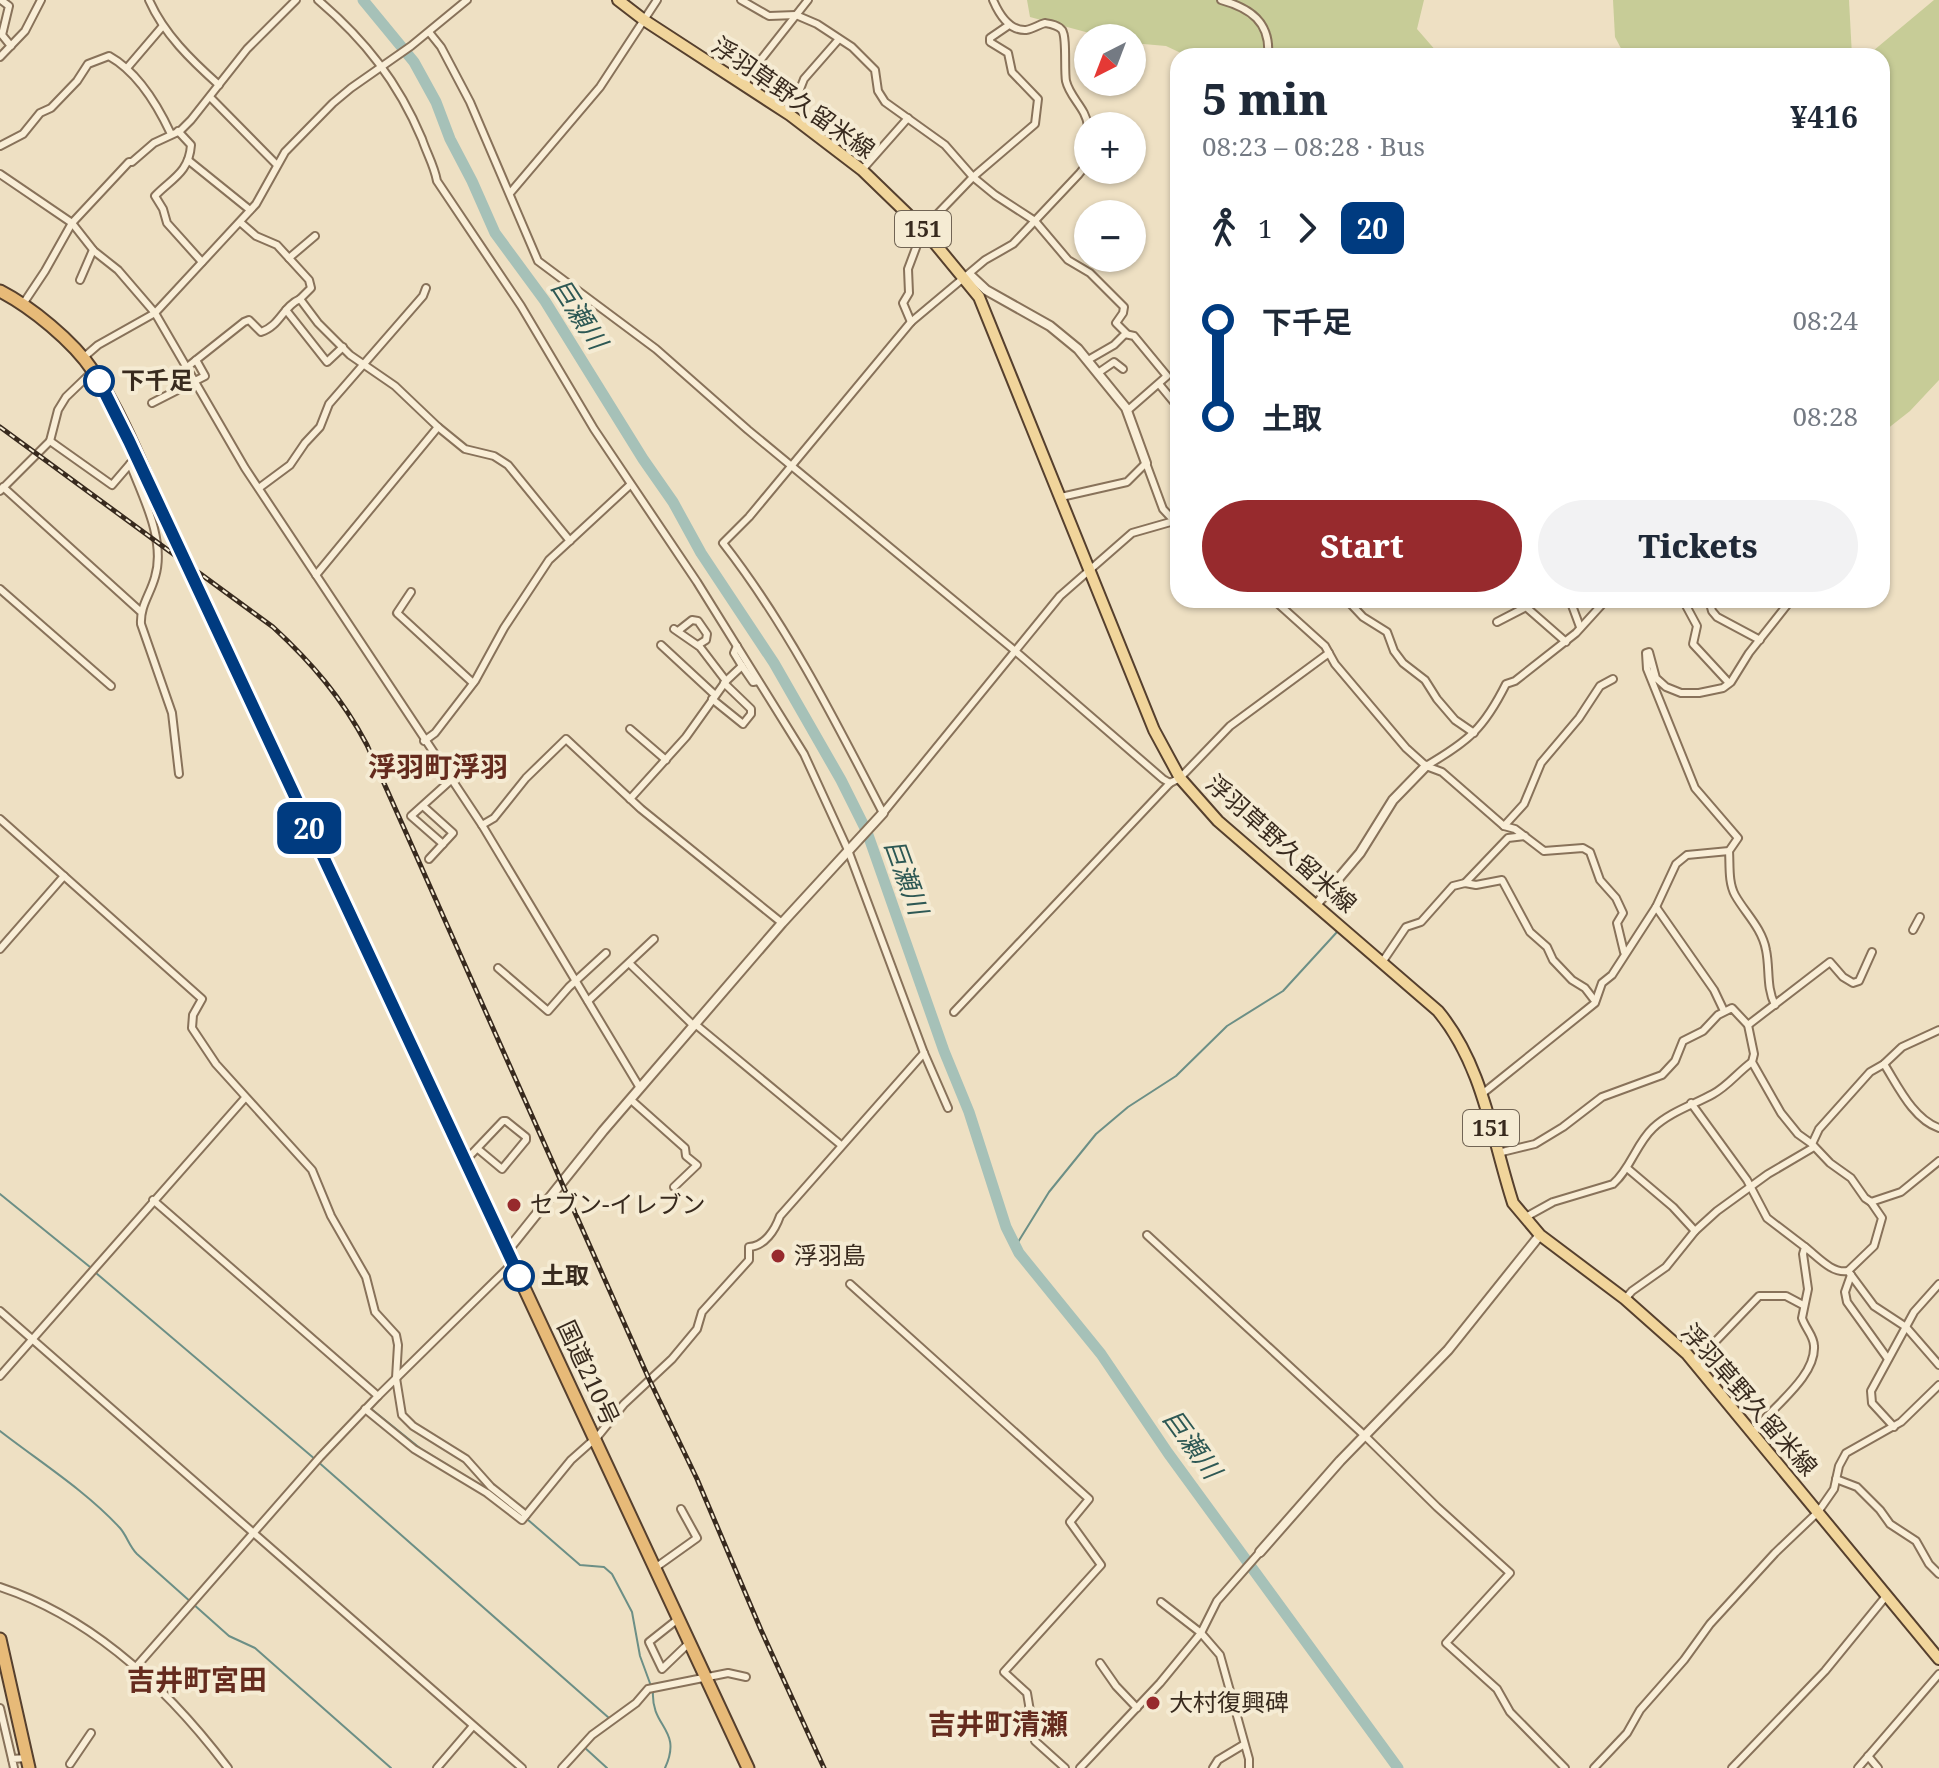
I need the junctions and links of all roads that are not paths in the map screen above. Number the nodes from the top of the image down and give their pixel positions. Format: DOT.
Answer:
graph roads {
  1 [pos="1,0"];
  2 [pos="41,0"];
  3 [pos="149,0"];
  4 [pos="296,0"];
  5 [pos="318,0"];
  6 [pos="467,0"];
  7 [pos="618,0"];
  8 [pos="657,0"];
  9 [pos="741,0"];
  10 [pos="808,0"];
  11 [pos="993,0"];
  12 [pos="1221,0"];
  13 [pos="796,15"];
  14 [pos="644,20"];
  15 [pos="1009,25"];
  16 [pos="162,27"];
  17 [pos="429,32"];
  18 [pos="839,39"];
  19 [pos="11,46"];
  20 [pos="1267,48"];
  21 [pos="0,57"];
  22 [pos="381,67"];
  23 [pos="127,68"];
  24 [pos="219,85"];
  25 [pos="746,85"];
  26 [pos="210,97"];
  27 [pos="1085,112"];
  28 [pos="790,115"];
  29 [pos="908,118"];
  30 [pos="174,132"];
  31 [pos="0,146"];
  32 [pos="188,160"];
  33 [pos="277,165"];
  34 [pos="862,170"];
  35 [pos="0,174"];
  36 [pos="973,177"];
  37 [pos="1074,179"];
  38 [pos="511,192"];
  39 [pos="250,210"];
  40 [pos="1035,221"];
  41 [pos="240,222"];
  42 [pos="72,223"];
  43 [pos="923,229"];
  44 [pos="315,236"];
  45 [pos="93,250"];
  46 [pos="289,258"];
  47 [pos="202,262"];
  48 [pos="963,278"];
  49 [pos="80,280"];
  50 [pos="426,288"];
  51 [pos="0,291"];
  52 [pos="300,299"];
  53 [pos="23,304"];
  54 [pos="286,310"];
  55 [pos="155,313"];
  56 [pos="911,322"];
  57 [pos="1125,334"];
  58 [pos="343,347"];
  59 [pos="83,358"];
  60 [pos="196,360"];
  61 [pos="1088,360"];
  62 [pos="362,364"];
  63 [pos="186,368"];
  64 [pos="1123,369"];
  65 [pos="93,371"];
  66 [pos="1098,373"];
  67 [pos="194,383"];
  68 [pos="1159,384"];
  69 [pos="1170,397"];
  70 [pos="152,403"];
  71 [pos="1127,411"];
  72 [pos="438,427"];
  73 [pos="50,441"];
  74 [pos="133,460"];
  75 [pos="1146,463"];
  76 [pos="792,464"];
  77 [pos="630,485"];
  78 [pos="259,488"];
  79 [pos="2,489"];
  80 [pos="1061,497"];
  81 [pos="1170,517"];
  82 [pos="1170,524"];
  83 [pos="570,541"];
  84 [pos="1089,570"];
  85 [pos="316,575"];
  86 [pos="0,589"];
  87 [pos="411,592"];
  88 [pos="1283,608"];
  89 [pos="1355,608"];
  90 [pos="1524,608"];
  91 [pos="1529,608"];
  92 [pos="1573,608"];
  93 [pos="1598,608"];
  94 [pos="1687,608"];
  95 [pos="1711,608"];
  96 [pos="1785,608"];
  97 [pos="140,611"];
  98 [pos="1497,622"];
  99 [pos="1580,627"];
  100 [pos="1760,640"];
  101 [pos="1566,642"];
  102 [pos="661,645"];
  103 [pos="698,645"];
  104 [pos="737,646"];
  105 [pos="1014,650"];
  106 [pos="1329,653"];
  107 [pos="742,666"];
  108 [pos="1613,679"];
  109 [pos="759,681"];
  110 [pos="725,682"];
  111 [pos="473,683"];
  112 [pos="1729,683"];
  113 [pos="111,686"];
  114 [pos="714,697"];
  115 [pos="630,729"];
  116 [pos="1474,733"];
  117 [pos="424,741"];
  118 [pos="666,760"];
  119 [pos="1426,766"];
  120 [pos="179,774"];
  121 [pos="451,780"];
  122 [pos="1175,780"];
  123 [pos="630,799"];
  124 [pos="423,806"];
  125 [pos="883,813"];
  126 [pos="0,819"];
  127 [pos="482,825"];
  128 [pos="1504,826"];
  129 [pos="1525,836"];
  130 [pos="443,844"];
  131 [pos="848,850"];
  132 [pos="1729,851"];
  133 [pos="429,859"];
  134 [pos="64,876"];
  135 [pos="1465,883"];
  136 [pos="1316,905"];
  137 [pos="1656,907"];
  138 [pos="1920,917"];
  139 [pos="782,923"];
  140 [pos="1913,930"];
  141 [pos="654,939"];
  142 [pos="0,949"];
  143 [pos="1872,952"];
  144 [pos="606,953"];
  145 [pos="1624,953"];
  146 [pos="1383,961"];
  147 [pos="629,963"];
  148 [pos="498,968"];
  149 [pos="576,980"];
  150 [pos="588,1001"];
  151 [pos="1596,1001"];
  152 [pos="1775,1005"];
  153 [pos="1724,1011"];
  154 [pos="954,1012"];
  155 [pos="694,1025"];
  156 [pos="1748,1025"];
  157 [pos="1939,1030"];
  158 [pos="924,1053"];
  159 [pos="1752,1062"];
  160 [pos="1884,1064"];
  161 [pos="640,1088"];
  162 [pos="1481,1094"];
  163 [pos="245,1098"];
  164 [pos="630,1099"];
  165 [pos="1691,1103"];
  166 [pos="948,1108"];
  167 [pos="1939,1128"];
  168 [pos="841,1145"];
  169 [pos="1813,1145"];
  170 [pos="478,1149"];
  171 [pos="1498,1153"];
  172 [pos="465,1161"];
  173 [pos="1939,1161"];
  174 [pos="1627,1168"];
  175 [pos="1750,1186"];
  176 [pos="674,1187"];
  177 [pos="153,1200"];
  178 [pos="1871,1202"];
  179 [pos="1523,1218"];
  180 [pos="1695,1231"];
  181 [pos="1147,1235"];
  182 [pos="1540,1235"];
  183 [pos="1805,1247"];
  184 [pos="507,1251"];
  185 [pos="513,1263"];
  186 [pos="1850,1273"];
  187 [pos="850,1284"];
  188 [pos="1939,1284"];
  189 [pos="1625,1299"];
  190 [pos="1803,1305"];
  191 [pos="0,1311"];
  192 [pos="1906,1327"];
  193 [pos="31,1340"];
  194 [pos="1888,1359"];
  195 [pos="1939,1365"];
  196 [pos="1698,1366"];
  197 [pos="0,1376"];
  198 [pos="396,1378"];
  199 [pos="1939,1385"];
  200 [pos="378,1396"];
  201 [pos="365,1409"];
  202 [pos="1894,1427"];
  203 [pos="1753,1433"];
  204 [pos="1364,1435"];
  205 [pos="594,1439"];
  206 [pos="1836,1479"];
  207 [pos="681,1509"];
  208 [pos="1818,1512"];
  209 [pos="524,1517"];
  210 [pos="254,1534"];
  211 [pos="1260,1552"];
  212 [pos="655,1568"];
  213 [pos="1939,1574"];
  214 [pos="0,1589"];
  215 [pos="1887,1595"];
  216 [pos="1161,1602"];
  217 [pos="678,1619"];
  218 [pos="1201,1633"];
  219 [pos="0,1639"];
  220 [pos="689,1643"];
  221 [pos="1939,1659"];
  222 [pos="1100,1663"];
  223 [pos="135,1668"];
  224 [pos="1939,1674"];
  225 [pos="705,1677"];
  226 [pos="746,1677"];
  227 [pos="0,1708"];
  228 [pos="1137,1708"];
  229 [pos="473,1726"];
  230 [pos="91,1733"];
  231 [pos="1243,1745"];
  232 [pos="1868,1756"];
  233 [pos="12,1759"];
  234 [pos="27,1763"];
  235 [pos="70,1764"];
  236 [pos="14,1768"];
  237 [pos="228,1768"];
  238 [pos="437,1768"];
  239 [pos="522,1768"];
  240 [pos="562,1768"];
  241 [pos="748,1768"];
  242 [pos="1065,1768"];
  243 [pos="1080,1768"];
  244 [pos="1213,1768"];
  245 [pos="1249,1768"];
  246 [pos="1565,1768"];
  247 [pos="1594,1768"];
  248 [pos="1732,1768"];
  249 [pos="1858,1768"];
  250 [pos="1878,1768"];
  1 -- 19 [label="street"];
  2 -- 19 [label="street"];
  3 -- 16 [label="street"];
  4 -- 24 [label="street"];
  5 -- 22 [label="street"];
  6 -- 17 [label="street"];
  7 -- 14 [label="main road, 浮羽草野久留米線 / 151"];
  8 -- 14 [label="street"];
  9 -- 13 [label="street"];
  10 -- 13 [label="street"];
  11 -- 15 [label="street"];
  12 -- 20 [label="street"];
  13 -- 18 [label="street"];
  13 -- 25 [label="street"];
  14 -- 25 [label="main road, 浮羽草野久留米線 / 151"];
  14 -- 38 [label="street"];
  15 -- 27 [label="street"];
  15 -- 36 [label="street"];
  16 -- 23 [label="street"];
  16 -- 24 [label="street"];
  17 -- 22 [label="street"];
  17 -- 38 [label="street"];
  18 -- 28 [label="street"];
  18 -- 29 [label="street"];
  19 -- 21 [label="street"];
  22 -- 33 [label="street"];
  22 -- 77 [label="street"];
  23 -- 30 [label="street"];
  23 -- 31 [label="street"];
  24 -- 26 [label="street"];
  25 -- 28 [label="main road, 浮羽草野久留米線 / 151"];
  26 -- 30 [label="street"];
  26 -- 33 [label="street"];
  28 -- 34 [label="main road, 浮羽草野久留米線 / 151"];
  29 -- 34 [label="street"];
  29 -- 36 [label="street"];
  30 -- 32 [label="street"];
  30 -- 42 [label="street"];
  32 -- 39 [label="street"];
  32 -- 47 [label="street"];
  33 -- 39 [label="street"];
  34 -- 43 [label="main road, 浮羽草野久留米線 / 151"];
  35 -- 42 [label="street"];
  36 -- 40 [label="street"];
  36 -- 43 [label="street"];
  37 -- 40 [label="street"];
  38 -- 76 [label="street"];
  39 -- 41 [label="street"];
  40 -- 48 [label="street"];
  40 -- 57 [label="street"];
  41 -- 46 [label="street"];
  41 -- 47 [label="street"];
  42 -- 45 [label="street"];
  42 -- 53 [label="street"];
  43 -- 48 [label="main road, 浮羽草野久留米線 / 151"];
  43 -- 56 [label="street"];
  44 -- 46 [label="street"];
  45 -- 49 [label="street"];
  45 -- 55 [label="street"];
  46 -- 52 [label="street"];
  47 -- 55 [label="street"];
  48 -- 56 [label="street"];
  48 -- 61 [label="street"];
  48 -- 80 [label="main road, 浮羽草野久留米線 / 151"];
  50 -- 62 [label="street"];
  51 -- 53 [label="highway, 国道210号"];
  52 -- 54 [label="street"];
  52 -- 58 [label="street"];
  53 -- 59 [label="highway, 国道210号"];
  54 -- 58 [label="street"];
  54 -- 60 [label="street"];
  55 -- 59 [label="street"];
  55 -- 63 [label="street"];
  56 -- 76 [label="street"];
  57 -- 61 [label="street"];
  57 -- 68 [label="street"];
  58 -- 62 [label="street"];
  59 -- 65 [label="highway, 国道210号"];
  60 -- 63 [label="street"];
  60 -- 67 [label="street"];
  61 -- 66 [label="street"];
  62 -- 72 [label="street"];
  62 -- 78 [label="street"];
  63 -- 67 [label="street"];
  64 -- 66 [label="street"];
  65 -- 73 [label="street"];
  65 -- 74 [label="highway, 国道210号"];
  66 -- 71 [label="street"];
  67 -- 70 [label="street"];
  67 -- 78 [label="street"];
  68 -- 69 [label="street"];
  68 -- 71 [label="street"];
  71 -- 75 [label="street"];
  72 -- 83 [label="street"];
  72 -- 85 [label="street"];
  73 -- 74 [label="street"];
  73 -- 79 [label="street"];
  74 -- 97 [label="street"];
  74 -- 172 [label="highway, 国道210号, bridge"];
  75 -- 80 [label="street"];
  75 -- 81 [label="street"];
  76 -- 105 [label="street"];
  76 -- 125 [label="street"];
  77 -- 83 [label="street"];
  77 -- 104 [label="street"];
  78 -- 85 [label="street"];
  79 -- 97 [label="street"];
  80 -- 84 [label="main road, 浮羽草野久留米線 / 151"];
  82 -- 84 [label="street"];
  83 -- 111 [label="street"];
  84 -- 105 [label="street"];
  84 -- 122 [label="main road, 浮羽草野久留米線 / 151"];
  85 -- 117 [label="street"];
  86 -- 113 [label="street"];
  87 -- 111 [label="street"];
  88 -- 106 [label="street"];
  89 -- 116 [label="street"];
  90 -- 98 [label="street"];
  91 -- 101 [label="street"];
  92 -- 99 [label="street"];
  93 -- 99 [label="street"];
  94 -- 112 [label="street"];
  95 -- 100 [label="street"];
  96 -- 100 [label="street"];
  97 -- 120 [label="street"];
  99 -- 101 [label="street"];
  100 -- 112 [label="street"];
  101 -- 116 [label="street"];
  102 -- 114 [label="street"];
  103 -- 103 [label="street"];
  103 -- 110 [label="street"];
  104 -- 107 [label="street"];
  104 -- 109 [label="street"];
  105 -- 122 [label="street"];
  105 -- 125 [label="street"];
  106 -- 119 [label="street"];
  106 -- 122 [label="street"];
  107 -- 109 [label="street"];
  107 -- 110 [label="street"];
  108 -- 128 [label="street"];
  109 -- 131 [label="street"];
  110 -- 114 [label="street"];
  110 -- 114 [label="street"];
  111 -- 117 [label="street"];
  112 -- 132 [label="street"];
  114 -- 118 [label="street"];
  115 -- 118 [label="street"];
  116 -- 119 [label="street"];
  117 -- 121 [label="street"];
  118 -- 123 [label="street"];
  119 -- 128 [label="street"];
  119 -- 136 [label="street"];
  121 -- 124 [label="street"];
  121 -- 127 [label="street"];
  122 -- 136 [label="main road, 浮羽草野久留米線 / 151"];
  122 -- 154 [label="street"];
  123 -- 127 [label="street"];
  123 -- 139 [label="street"];
  124 -- 130 [label="street"];
  124 -- 130 [label="street"];
  125 -- 131 [label="street"];
  126 -- 134 [label="street"];
  127 -- 149 [label="street"];
  128 -- 129 [label="street"];
  129 -- 135 [label="street"];
  129 -- 145 [label="street"];
  130 -- 133 [label="street"];
  131 -- 139 [label="street"];
  131 -- 158 [label="street"];
  132 -- 137 [label="street"];
  132 -- 152 [label="street"];
  134 -- 142 [label="street"];
  134 -- 163 [label="street"];
  135 -- 146 [label="street"];
  135 -- 151 [label="street"];
  136 -- 146 [label="main road, 浮羽草野久留米線 / 151"];
  137 -- 145 [label="street"];
  137 -- 153 [label="street"];
  138 -- 140 [label="street"];
  139 -- 155 [label="street"];
  141 -- 147 [label="street"];
  143 -- 152 [label="street"];
  144 -- 149 [label="street"];
  145 -- 151 [label="street"];
  146 -- 162 [label="main road, 浮羽草野久留米線 / 151"];
  147 -- 150 [label="street"];
  147 -- 155 [label="street"];
  148 -- 149 [label="street"];
  149 -- 150 [label="street"];
  150 -- 161 [label="street"];
  151 -- 162 [label="street"];
  152 -- 156 [label="street"];
  153 -- 156 [label="street"];
  153 -- 171 [label="street"];
  155 -- 161 [label="street"];
  155 -- 168 [label="street"];
  156 -- 159 [label="street"];
  157 -- 160 [label="street"];
  158 -- 166 [label="street"];
  158 -- 168 [label="street"];
  159 -- 165 [label="street"];
  159 -- 169 [label="street"];
  160 -- 167 [label="street"];
  160 -- 169 [label="street"];
  161 -- 164 [label="street"];
  162 -- 171 [label="main road, 浮羽草野久留米線 / 151"];
  163 -- 177 [label="street"];
  163 -- 198 [label="street"];
  164 -- 176 [label="street"];
  164 -- 184 [label="street"];
  165 -- 174 [label="street"];
  165 -- 175 [label="street"];
  168 -- 205 [label="street"];
  169 -- 175 [label="street"];
  169 -- 178 [label="street"];
  170 -- 170 [label="street"];
  170 -- 172 [label="street"];
  171 -- 179 [label="main road, 浮羽草野久留米線 / 151"];
  172 -- 184 [label="highway, 国道210号"];
  173 -- 178 [label="street"];
  174 -- 179 [label="street"];
  174 -- 180 [label="street"];
  175 -- 180 [label="street"];
  175 -- 183 [label="street"];
  177 -- 193 [label="street"];
  177 -- 200 [label="street"];
  178 -- 186 [label="street"];
  179 -- 182 [label="main road, 浮羽草野久留米線 / 151"];
  180 -- 189 [label="street"];
  181 -- 204 [label="street"];
  182 -- 189 [label="main road, 浮羽草野久留米線 / 151"];
  182 -- 204 [label="street"];
  183 -- 186 [label="street"];
  183 -- 190 [label="street"];
  184 -- 185 [label="highway, 国道210号"];
  185 -- 198 [label="street"];
  185 -- 205 [label="highway, 国道210号"];
  186 -- 192 [label="street"];
  186 -- 194 [label="street"];
  187 -- 242 [label="street"];
  188 -- 192 [label="street"];
  189 -- 196 [label="main road, 浮羽草野久留米線 / 151"];
  190 -- 196 [label="street"];
  190 -- 203 [label="street"];
  191 -- 193 [label="street"];
  192 -- 194 [label="street"];
  192 -- 195 [label="street"];
  193 -- 197 [label="street"];
  193 -- 210 [label="street"];
  194 -- 202 [label="street"];
  196 -- 203 [label="main road, 浮羽草野久留米線 / 151"];
  198 -- 200 [label="street"];
  198 -- 209 [label="street"];
  199 -- 202 [label="street"];
  200 -- 201 [label="street"];
  201 -- 209 [label="street"];
  201 -- 210 [label="street"];
  202 -- 206 [label="street"];
  203 -- 208 [label="main road, 浮羽草野久留米線 / 151"];
  204 -- 211 [label="street"];
  204 -- 246 [label="street"];
  205 -- 209 [label="street"];
  205 -- 212 [label="highway, 国道210号"];
  206 -- 208 [label="street"];
  206 -- 213 [label="street"];
  207 -- 212 [label="street"];
  208 -- 215 [label="main road, 浮羽草野久留米線 / 151"];
  208 -- 247 [label="street"];
  210 -- 223 [label="street"];
  210 -- 229 [label="street"];
  211 -- 218 [label="street"];
  212 -- 217 [label="highway, 国道210号"];
  214 -- 223 [label="street"];
  215 -- 221 [label="main road, 浮羽草野久留米線 / 151"];
  215 -- 248 [label="street"];
  216 -- 218 [label="street"];
  217 -- 220 [label="highway, 国道210号"];
  217 -- 220 [label="street"];
  218 -- 228 [label="street"];
  218 -- 231 [label="street"];
  219 -- 234 [label="highway"];
  220 -- 225 [label="highway, 国道210号"];
  222 -- 228 [label="street"];
  223 -- 237 [label="street"];
  224 -- 232 [label="street"];
  225 -- 226 [label="street"];
  225 -- 240 [label="street"];
  225 -- 241 [label="highway, 国道210号"];
  227 -- 233 [label="street"];
  228 -- 243 [label="street"];
  229 -- 238 [label="street"];
  229 -- 239 [label="street"];
  230 -- 235 [label="street"];
  231 -- 244 [label="street"];
  231 -- 245 [label="street"];
  232 -- 249 [label="street"];
  232 -- 250 [label="street"];
  233 -- 234 [label="street"];
  233 -- 236 [label="street"];
}
